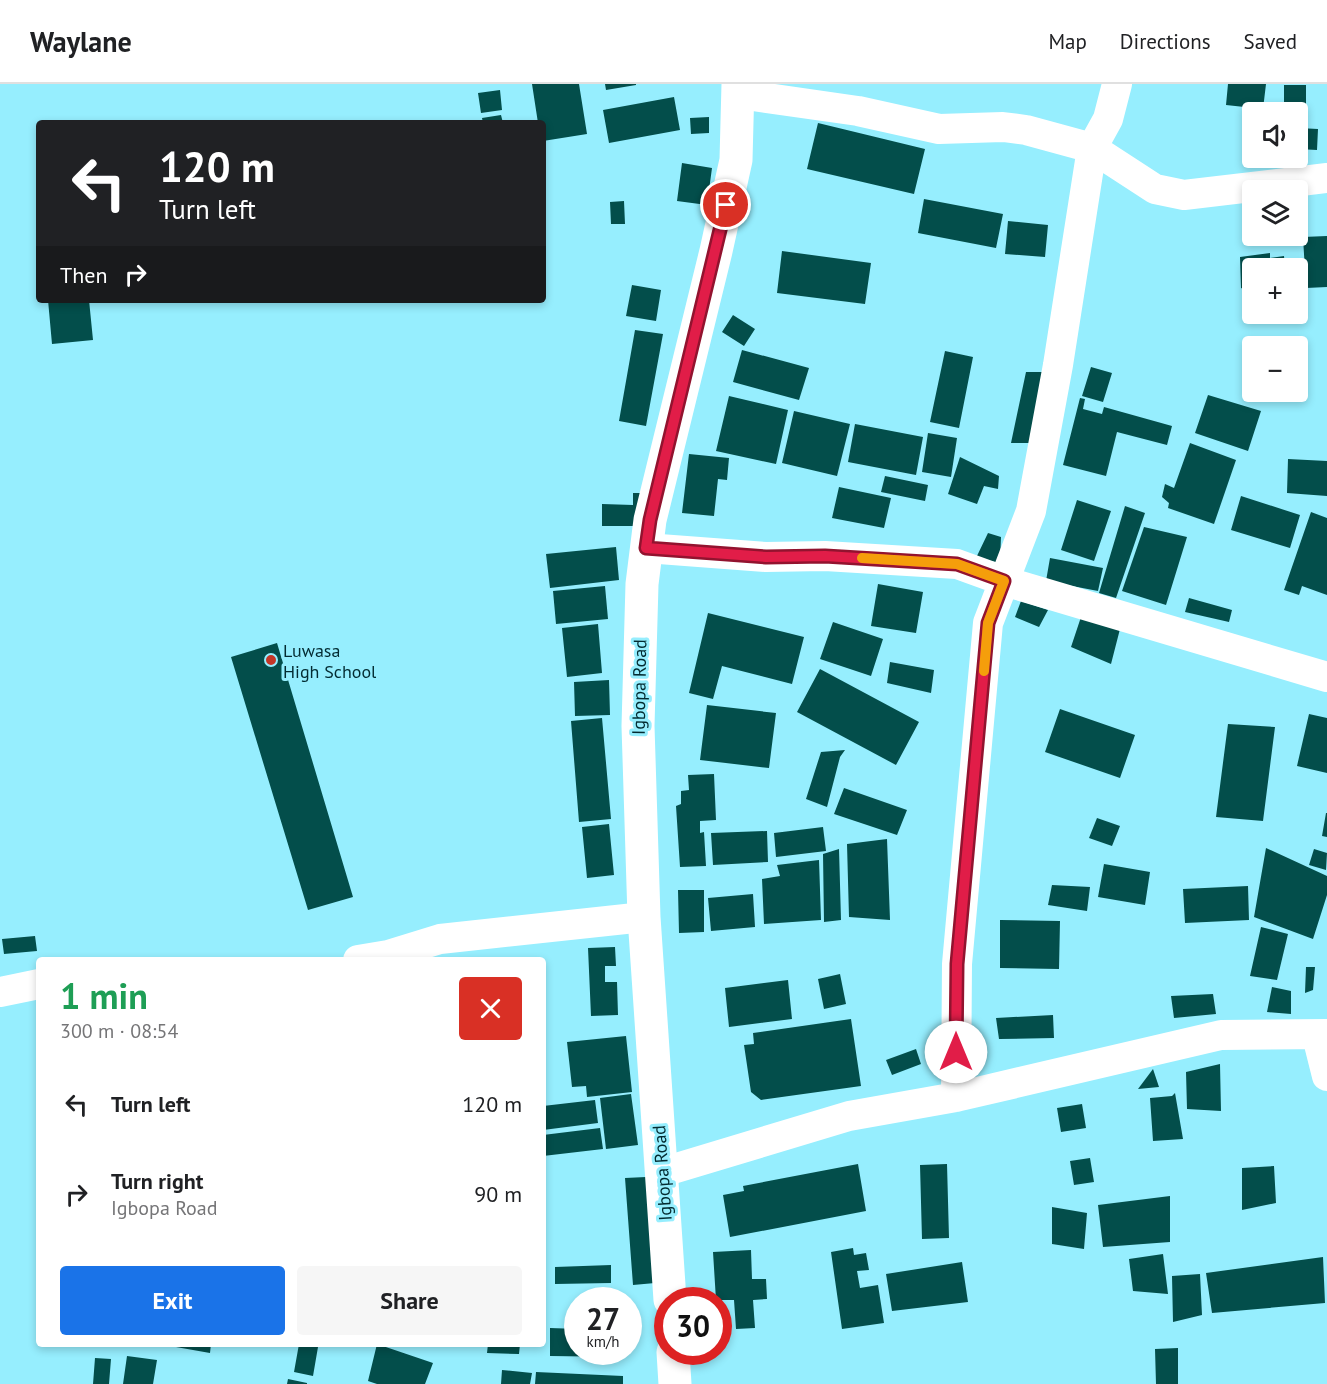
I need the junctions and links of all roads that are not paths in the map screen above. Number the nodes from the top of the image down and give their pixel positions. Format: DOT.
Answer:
graph roads {
  1 [pos="1117,84"];
  2 [pos="739,89"];
  3 [pos="1092,148"];
  4 [pos="1327,178"];
  5 [pos="646,548"];
  6 [pos="1004,581"];
  7 [pos="1327,677"];
  8 [pos="644,917"];
  9 [pos="376,957"];
  10 [pos="36,985"];
  11 [pos="0,992"];
  12 [pos="1322,1035"];
  13 [pos="1327,1076"];
  14 [pos="956,1096"];
  15 [pos="663,1173"];
  16 [pos="669,1287"];
  17 [pos="674,1365"];
  18 [pos="675,1384"];
  1 -- 3 [label="street"];
  2 -- 3 [label="street"];
  2 -- 5 [label="street, Igbopa Road"];
  3 -- 4 [label="street"];
  3 -- 6 [label="street"];
  5 -- 6 [label="street"];
  5 -- 8 [label="street, Igbopa Road"];
  6 -- 7 [label="street"];
  6 -- 14 [label="street"];
  8 -- 9 [label="street"];
  8 -- 15 [label="street, Igbopa Road"];
  10 -- 11 [label="street"];
  12 -- 13 [label="street"];
  12 -- 14 [label="street"];
  14 -- 15 [label="street"];
  15 -- 16 [label="street, Igbopa Road"];
  17 -- 18 [label="street"];
}
